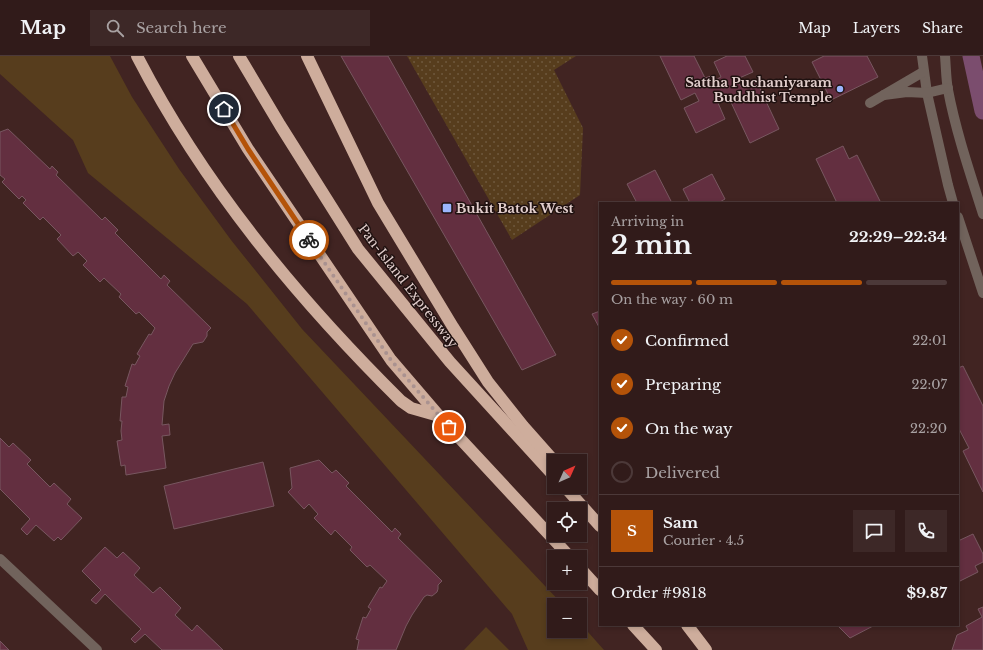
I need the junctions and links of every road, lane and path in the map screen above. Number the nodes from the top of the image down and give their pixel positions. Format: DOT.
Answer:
graph roads {
  1 [pos="137,56"];
  2 [pos="192,56"];
  3 [pos="239,56"];
  4 [pos="307,56"];
  5 [pos="922,56"];
  6 [pos="945,56"];
  7 [pos="923,72"];
  8 [pos="948,88"];
  9 [pos="927,93"];
  10 [pos="884,95"];
  11 [pos="870,103"];
  12 [pos="953,202"];
  13 [pos="983,214"];
  14 [pos="959,220"];
  15 [pos="983,293"];
  16 [pos="439,416"];
  17 [pos="548,454"];
  18 [pos="547,468"];
  19 [pos="571,494"];
  20 [pos="581,494"];
  21 [pos="588,512"];
  22 [pos="599,525"];
  23 [pos="563,550"];
  24 [pos="0,559"];
  25 [pos="587,576"];
  26 [pos="599,589"];
  27 [pos="634,626"];
  28 [pos="688,626"];
  29 [pos="97,650"];
  30 [pos="656,650"];
  31 [pos="706,650"];
  1 -- 16 [label="highway"];
  2 -- 16 [label="highway"];
  3 -- 18 [label="highway, Pan-Island Expressway"];
  4 -- 17 [label="highway"];
  5 -- 7 [label="street"];
  6 -- 8 [label="street"];
  7 -- 9 [label="street"];
  7 -- 10 [label="street"];
  8 -- 9 [label="street"];
  8 -- 13 [label="street"];
  9 -- 10 [label="street"];
  9 -- 12 [label="street"];
  10 -- 11 [label="street"];
  14 -- 15 [label="street"];
  16 -- 23 [label="highway"];
  19 -- 21 [label="highway"];
  20 -- 21 [label="highway"];
  21 -- 22 [label="highway"];
  24 -- 29 [label="street"];
  25 -- 26 [label="highway"];
  27 -- 30 [label="highway"];
  28 -- 31 [label="highway"];
}
